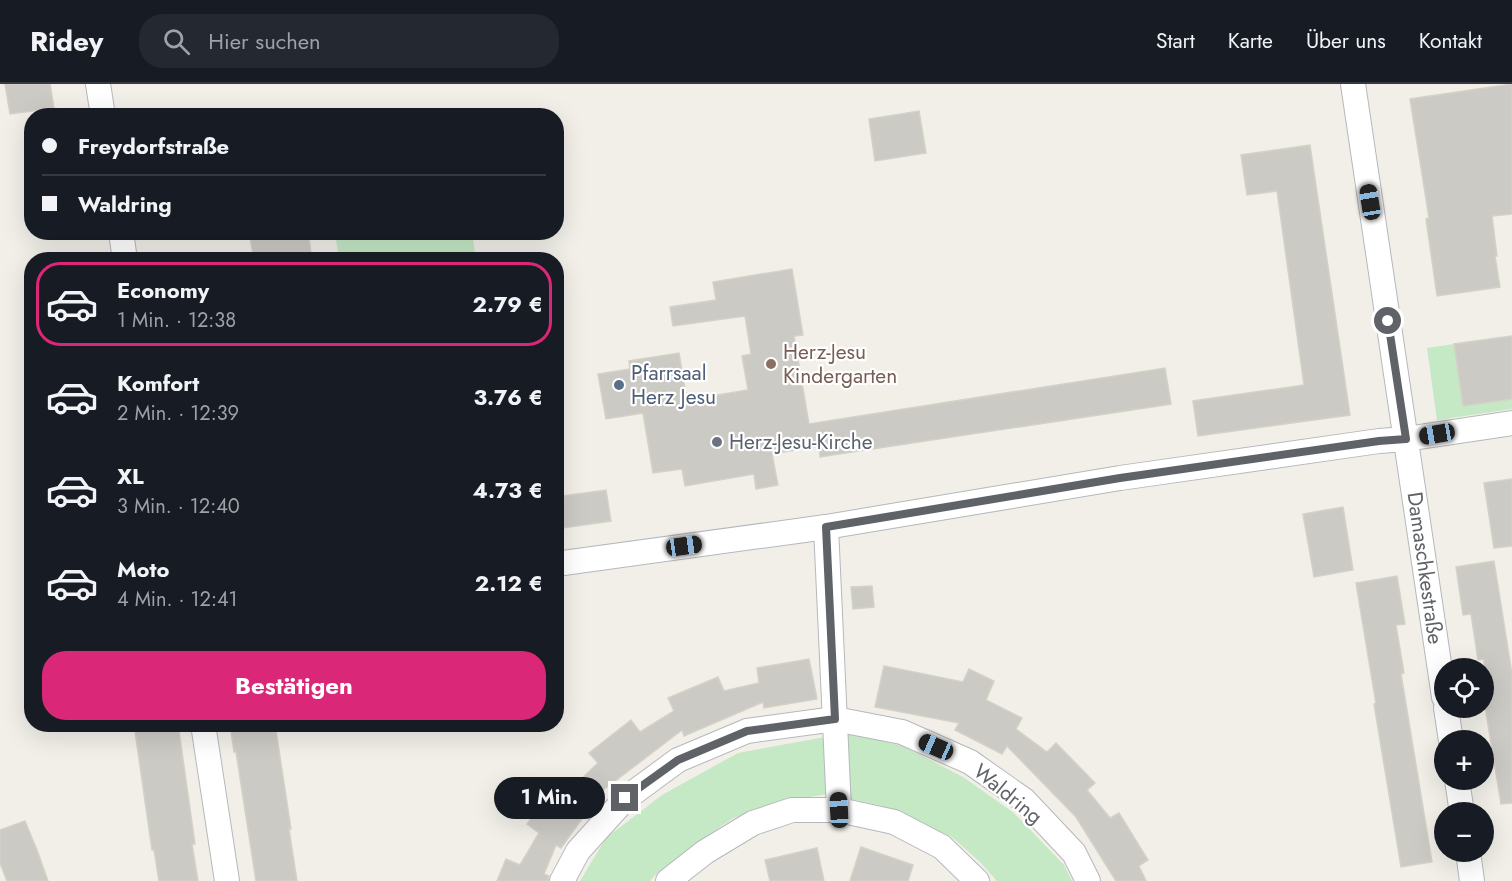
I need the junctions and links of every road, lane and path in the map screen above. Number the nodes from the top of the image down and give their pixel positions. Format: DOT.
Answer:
graph roads {
  1 [pos="98,84"];
  2 [pos="1353,84"];
  3 [pos="102,108"];
  4 [pos="1512,423"];
  5 [pos="1406,439"];
  6 [pos="826,527"];
  7 [pos="564,563"];
  8 [pos="1438,658"];
  9 [pos="835,719"];
  10 [pos="204,732"];
  11 [pos="839,810"];
  12 [pos="1469,862"];
  13 [pos="228,881"];
  14 [pos="562,881"];
  15 [pos="668,881"];
  16 [pos="977,881"];
  17 [pos="1088,881"];
  18 [pos="1472,881"];
  1 -- 3 [label="street"];
  2 -- 5 [label="street, Damaschkestraße"];
  4 -- 5 [label="street"];
  5 -- 6 [label="street"];
  5 -- 8 [label="street, Damaschkestraße"];
  6 -- 7 [label="street"];
  6 -- 9 [label="street"];
  9 -- 11 [label="street"];
  9 -- 14 [label="street, Waldring"];
  9 -- 17 [label="street, Waldring"];
  10 -- 13 [label="street"];
  11 -- 15 [label="street"];
  11 -- 16 [label="street"];
  12 -- 18 [label="street"];
}
